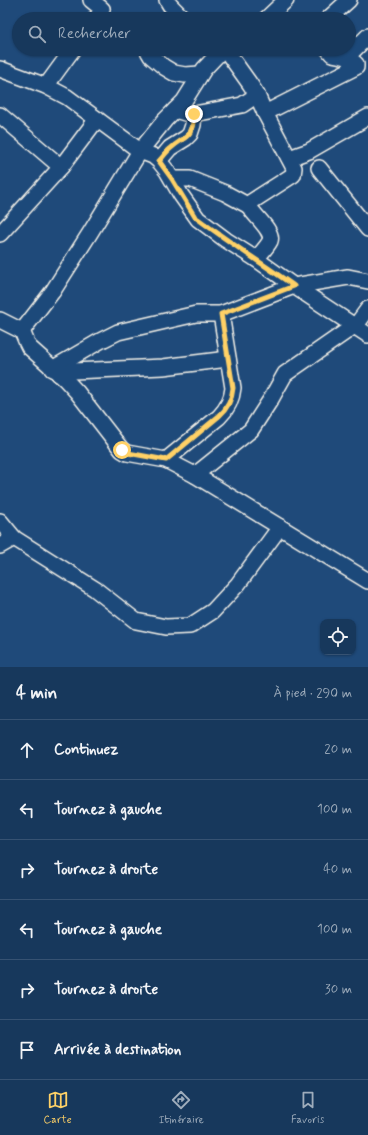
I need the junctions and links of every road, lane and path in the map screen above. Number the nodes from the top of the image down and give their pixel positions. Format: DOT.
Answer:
graph roads {
  1 [pos="91,0"];
  2 [pos="167,0"];
  3 [pos="286,0"];
  4 [pos="349,0"];
  5 [pos="102,12"];
  6 [pos="177,12"];
  7 [pos="273,12"];
  8 [pos="336,12"];
  9 [pos="368,36"];
  10 [pos="356,47"];
  11 [pos="68,56"];
  12 [pos="150,56"];
  13 [pos="215,56"];
  14 [pos="226,56"];
  15 [pos="346,56"];
  16 [pos="0,69"];
  17 [pos="200,74"];
  18 [pos="46,86"];
  19 [pos="257,95"];
  20 [pos="175,110"];
  21 [pos="265,113"];
  22 [pos="194,114"];
  23 [pos="0,115"];
  24 [pos="368,117"];
  25 [pos="97,119"];
  26 [pos="140,151"];
  27 [pos="289,158"];
  28 [pos="159,161"];
  29 [pos="61,167"];
  30 [pos="319,168"];
  31 [pos="172,179"];
  32 [pos="249,206"];
  33 [pos="367,224"];
  34 [pos="0,234"];
  35 [pos="256,259"];
  36 [pos="368,281"];
  37 [pos="294,286"];
  38 [pos="368,309"];
  39 [pos="221,314"];
  40 [pos="0,320"];
  41 [pos="362,329"];
  42 [pos="22,331"];
  43 [pos="228,359"];
  44 [pos="56,372"];
  45 [pos="166,460"];
  46 [pos="195,474"];
  47 [pos="0,521"];
  48 [pos="280,527"];
  49 [pos="14,538"];
  50 [pos="0,546"];
  51 [pos="368,581"];
  1 -- 5 [label="street"];
  2 -- 6 [label="street"];
  3 -- 7 [label="street"];
  4 -- 8 [label="street"];
  9 -- 10 [label="street"];
  11 -- 18 [label="street"];
  12 -- 17 [label="street"];
  13 -- 17 [label="street"];
  14 -- 19 [label="street"];
  15 -- 21 [label="street"];
  16 -- 18 [label="street"];
  17 -- 20 [label="street"];
  18 -- 25 [label="street"];
  19 -- 21 [label="street"];
  19 -- 22 [label="street"];
  20 -- 22 [label="street"];
  20 -- 26 [label="street"];
  21 -- 27 [label="street"];
  22 -- 28 [label="street"];
  23 -- 29 [label="street"];
  24 -- 27 [label="street"];
  25 -- 26 [label="street"];
  25 -- 29 [label="street"];
  26 -- 28 [label="street"];
  26 -- 42 [label="street"];
  27 -- 32 [label="street"];
  28 -- 31 [label="street"];
  29 -- 34 [label="street"];
  30 -- 33 [label="street"];
  31 -- 32 [label="street"];
  31 -- 35 [label="street"];
  32 -- 35 [label="street"];
  35 -- 37 [label="street"];
  36 -- 37 [label="street"];
  37 -- 39 [label="street"];
  37 -- 41 [label="street"];
  38 -- 41 [label="street"];
  39 -- 43 [label="street"];
  39 -- 44 [label="street"];
  40 -- 42 [label="street"];
  41 -- 46 [label="street"];
  42 -- 44 [label="street"];
  43 -- 44 [label="street"];
  43 -- 45 [label="street"];
  44 -- 45 [label="street"];
  45 -- 46 [label="street"];
  46 -- 48 [label="street"];
  47 -- 49 [label="street"];
  48 -- 49 [label="street"];
  48 -- 51 [label="street"];
  49 -- 50 [label="street"];
}
